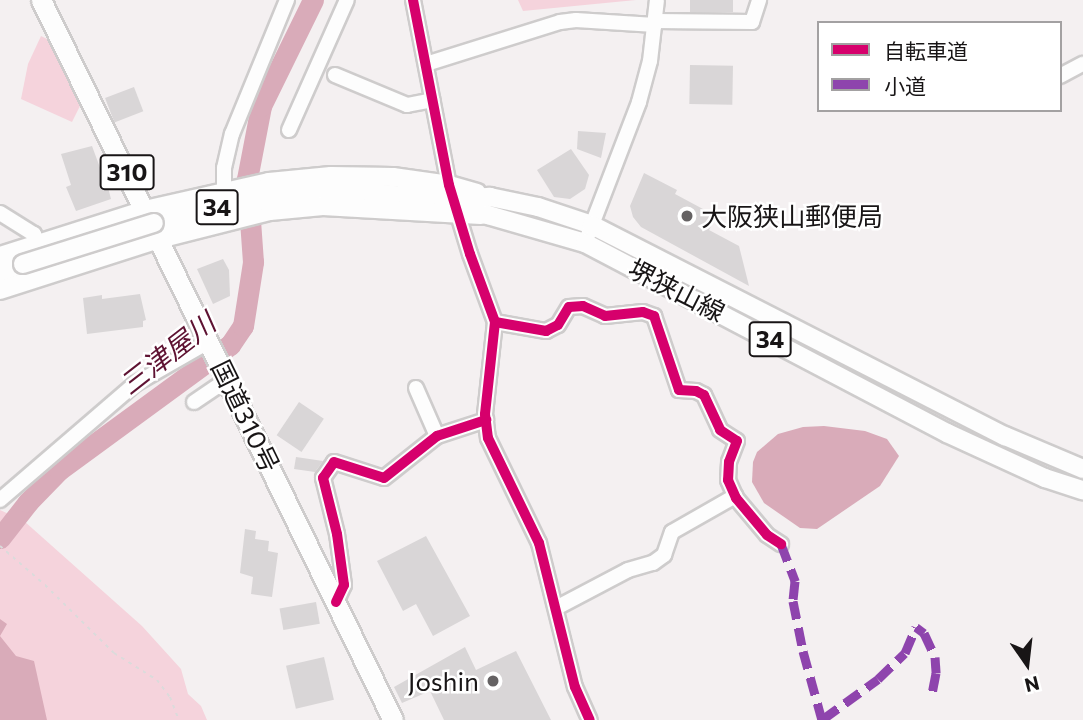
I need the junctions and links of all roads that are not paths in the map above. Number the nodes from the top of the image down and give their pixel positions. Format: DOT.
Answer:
graph roads {
  1 [pos="41,0"];
  2 [pos="287,0"];
  3 [pos="347,0"];
  4 [pos="413,0"];
  5 [pos="657,0"];
  6 [pos="759,0"];
  7 [pos="656,23"];
  8 [pos="426,64"];
  9 [pos="1083,64"];
  10 [pos="335,75"];
  11 [pos="1062,75"];
  12 [pos="433,100"];
  13 [pos="289,130"];
  14 [pos="275,188"];
  15 [pos="227,189"];
  16 [pos="453,200"];
  17 [pos="489,206"];
  18 [pos="0,213"];
  19 [pos="153,224"];
  20 [pos="592,225"];
  21 [pos="585,243"];
  22 [pos="37,244"];
  23 [pos="0,256"];
  24 [pos="0,272"];
  25 [pos="0,290"];
  26 [pos="495,322"];
  27 [pos="211,343"];
  28 [pos="228,379"];
  29 [pos="416,388"];
  30 [pos="194,402"];
  31 [pos="486,420"];
  32 [pos="437,436"];
  33 [pos="1083,469"];
  34 [pos="1083,490"];
  35 [pos="735,496"];
  36 [pos="0,500"];
  37 [pos="781,544"];
  38 [pos="336,602"];
  39 [pos="556,608"];
  40 [pos="393,720"];
  41 [pos="590,720"];
  1 -- 19 [label="highway, 国道310号 / 310"];
  2 -- 15 [label="street"];
  3 -- 13 [label="street"];
  4 -- 8 [label="street"];
  5 -- 7 [label="street"];
  6 -- 7 [label="street"];
  7 -- 8 [label="street"];
  7 -- 20 [label="street"];
  8 -- 12 [label="street"];
  9 -- 11 [label="street"];
  10 -- 12 [label="street"];
  12 -- 16 [label="street"];
  14 -- 15 [label="main road"];
  14 -- 16 [label="main road, 堺狭山線 / 34"];
  14 -- 19 [label="main road, 堺狭山線 / 34"];
  15 -- 19 [label="main road"];
  16 -- 17 [label="main road, 堺狭山線 / 34"];
  16 -- 19 [label="main road"];
  16 -- 26 [label="street"];
  17 -- 20 [label="main road, 堺狭山線 / 34"];
  17 -- 21 [label="main road, 堺狭山線 / 34"];
  18 -- 22 [label="street"];
  19 -- 22 [label="main road"];
  19 -- 24 [label="main road, bridge"];
  19 -- 25 [label="main road"];
  19 -- 27 [label="highway, 国道310号 / 310"];
  20 -- 21 [label="street"];
  20 -- 33 [label="main road, 堺狭山線 / 34"];
  21 -- 34 [label="main road, 堺狭山線 / 34"];
  22 -- 23 [label="main road"];
  26 -- 31 [label="street"];
  26 -- 35 [label="street"];
  27 -- 28 [label="highway, 国道310号 / 310"];
  27 -- 36 [label="street"];
  28 -- 30 [label="street"];
  28 -- 38 [label="highway, 国道310号 / 310"];
  29 -- 32 [label="street"];
  31 -- 32 [label="street"];
  31 -- 39 [label="street"];
  32 -- 38 [label="street"];
  35 -- 37 [label="street"];
  35 -- 39 [label="street"];
  38 -- 40 [label="highway, 国道310号 / 310"];
  39 -- 41 [label="street"];
}
